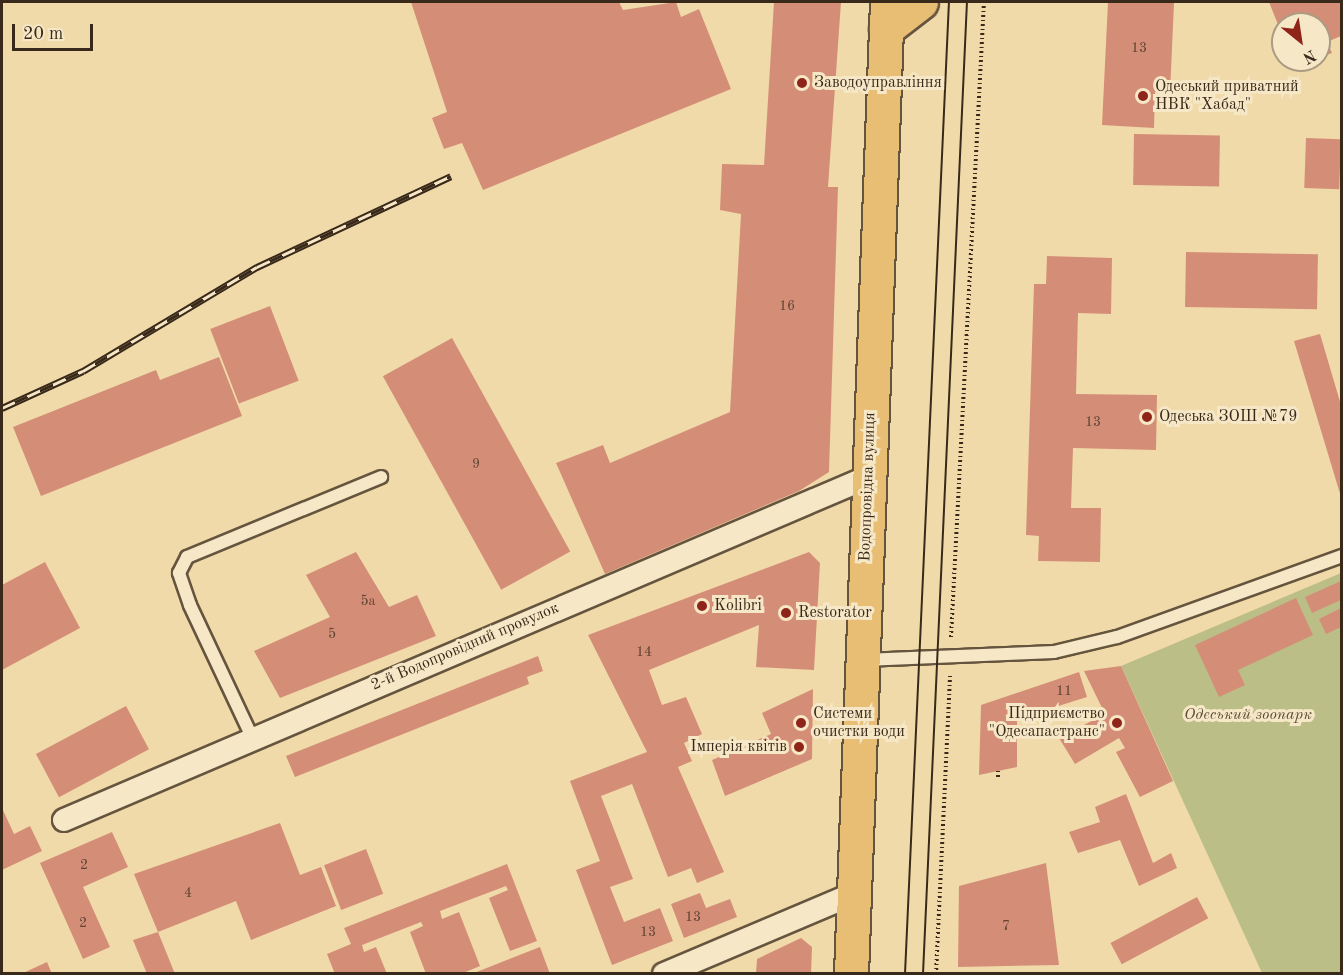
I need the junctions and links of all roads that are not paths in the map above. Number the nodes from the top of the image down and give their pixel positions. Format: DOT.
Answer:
graph roads {
  1 [pos="921,2"];
  2 [pos="886,15"];
  3 [pos="381,477"];
  4 [pos="868,477"];
  5 [pos="1341,556"];
  6 [pos="862,660"];
  7 [pos="252,737"];
  8 [pos="64,820"];
  9 [pos="853,894"];
  10 [pos="664,974"];
  11 [pos="851,974"];
  1 -- 2 [label="main road"];
  2 -- 4 [label="main road, Водопровідна вулиця"];
  3 -- 7 [label="lane"];
  4 -- 6 [label="main road, Водопровідна вулиця"];
  4 -- 7 [label="street, 2-й Водопровідний провулок"];
  5 -- 6 [label="lane"];
  6 -- 9 [label="main road, Водопровідна вулиця"];
  7 -- 8 [label="street, 2-й Водопровідний провулок"];
  9 -- 10 [label="street"];
  9 -- 11 [label="main road, Водопровідна вулиця"];
}
